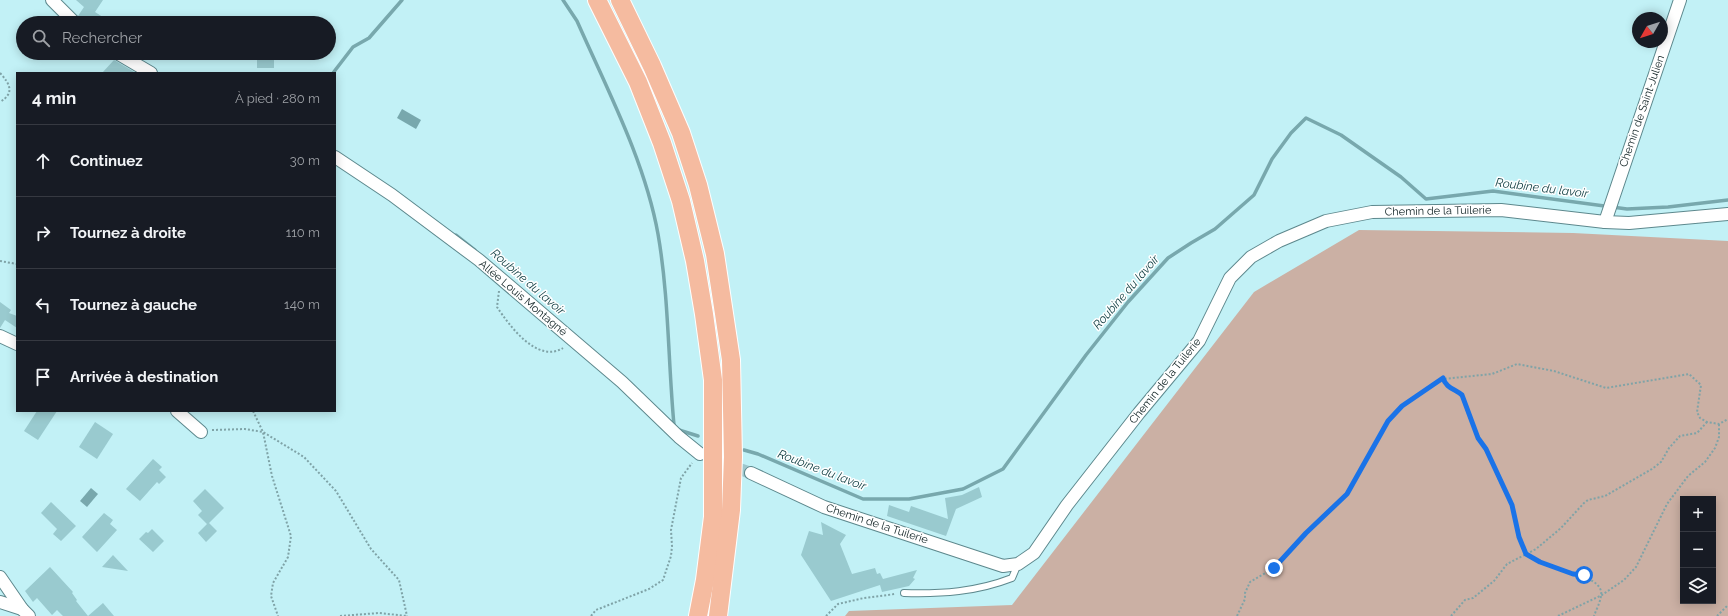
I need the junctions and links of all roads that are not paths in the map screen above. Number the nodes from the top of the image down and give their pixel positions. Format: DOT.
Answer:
graph roads {
  1 [pos="52,0"];
  2 [pos="597,0"];
  3 [pos="620,0"];
  4 [pos="1680,0"];
  5 [pos="68,16"];
  6 [pos="129,60"];
  7 [pos="148,72"];
  8 [pos="336,158"];
  9 [pos="1728,214"];
  10 [pos="1606,219"];
  11 [pos="0,336"];
  12 [pos="16,344"];
  13 [pos="178,412"];
  14 [pos="201,432"];
  15 [pos="700,454"];
  16 [pos="752,473"];
  17 [pos="1018,564"];
  18 [pos="0,577"];
  19 [pos="904,593"];
  20 [pos="0,602"];
  21 [pos="25,612"];
  22 [pos="698,616"];
  23 [pos="718,616"];
  1 -- 5 [label="street"];
  2 -- 22 [label="main road"];
  3 -- 23 [label="main road"];
  4 -- 10 [label="street, Chemin de Saint-Julien"];
  6 -- 7 [label="street"];
  8 -- 15 [label="street, Allée Louis Montagné"];
  9 -- 10 [label="street, Chemin de la Tuilerie"];
  10 -- 17 [label="street, Chemin de la Tuilerie"];
  11 -- 12 [label="street"];
  13 -- 14 [label="street"];
  16 -- 17 [label="street, Chemin de la Tuilerie"];
  17 -- 19 [label="lane"];
  18 -- 21 [label="street"];
  20 -- 21 [label="street"];
}
